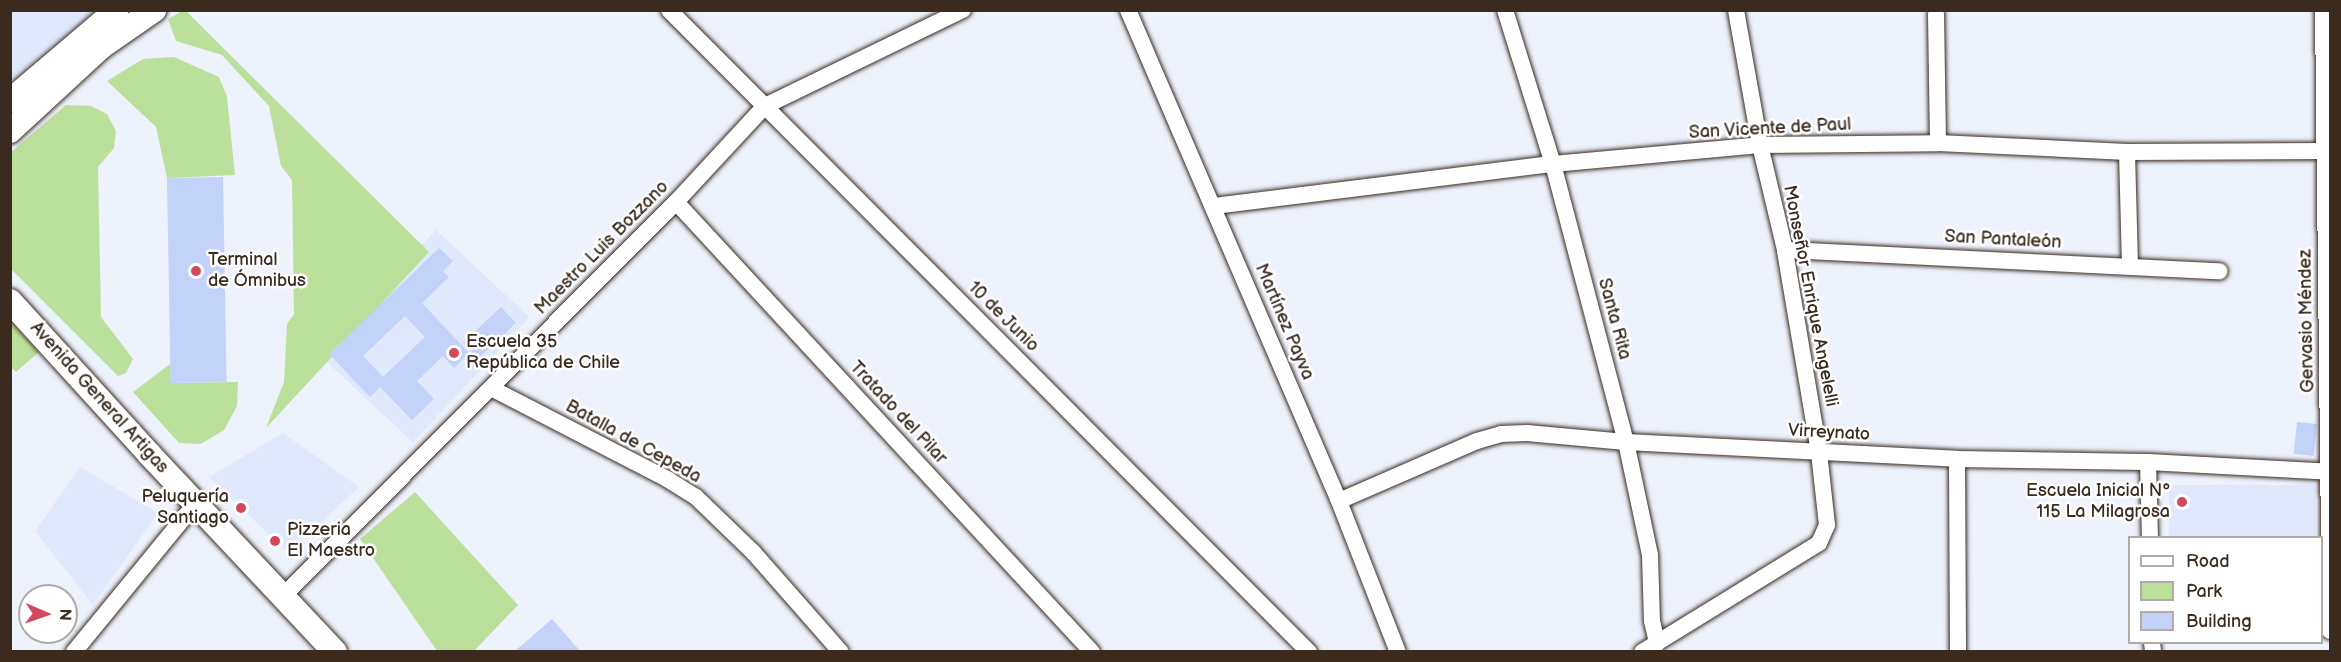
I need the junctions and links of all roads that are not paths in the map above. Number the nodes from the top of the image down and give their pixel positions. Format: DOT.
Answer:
graph roads {
  1 [pos="117,10"];
  2 [pos="154,10"];
  3 [pos="669,10"];
  4 [pos="963,10"];
  5 [pos="1128,10"];
  6 [pos="1505,10"];
  7 [pos="1736,10"];
  8 [pos="2323,10"];
  9 [pos="1936,14"];
  10 [pos="10,101"];
  11 [pos="765,106"];
  12 [pos="10,131"];
  13 [pos="1938,143"];
  14 [pos="1760,145"];
  15 [pos="2328,151"];
  16 [pos="2127,152"];
  17 [pos="1553,164"];
  18 [pos="676,202"];
  19 [pos="1214,206"];
  20 [pos="1785,250"];
  21 [pos="2130,267"];
  22 [pos="2219,271"];
  23 [pos="10,301"];
  24 [pos="491,388"];
  25 [pos="1626,442"];
  26 [pos="1819,452"];
  27 [pos="1957,459"];
  28 [pos="2148,462"];
  29 [pos="2330,472"];
  30 [pos="1339,501"];
  31 [pos="196,503"];
  32 [pos="2150,536"];
  33 [pos="283,596"];
  34 [pos="2331,631"];
  35 [pos="1656,649"];
  36 [pos="74,651"];
  37 [pos="335,651"];
  38 [pos="842,651"];
  39 [pos="1092,651"];
  40 [pos="1309,651"];
  41 [pos="1398,651"];
  42 [pos="1958,651"];
  1 -- 10 [label="main road"];
  2 -- 12 [label="main road"];
  3 -- 11 [label="street, 10 de Junio"];
  4 -- 11 [label="street, Maestro Luis Bozzano"];
  5 -- 19 [label="street, Martínez Payva"];
  6 -- 17 [label="street, Santa Rita"];
  7 -- 14 [label="street, Monseñor Enrique Angelelli"];
  8 -- 15 [label="street, Gervasio Méndez"];
  9 -- 13 [label="street"];
  11 -- 18 [label="street, Maestro Luis Bozzano"];
  11 -- 40 [label="street, 10 de Junio"];
  13 -- 14 [label="street, San Vicente de Paul"];
  13 -- 16 [label="street, San Vicente de Paul"];
  14 -- 17 [label="street, San Vicente de Paul"];
  14 -- 20 [label="street, Monseñor Enrique Angelelli"];
  15 -- 16 [label="street, San Vicente de Paul"];
  15 -- 29 [label="street, Gervasio Méndez"];
  16 -- 21 [label="street"];
  17 -- 19 [label="street, San Vicente de Paul"];
  17 -- 25 [label="street, Santa Rita"];
  18 -- 24 [label="street, Maestro Luis Bozzano"];
  18 -- 39 [label="street, Tratado del Pilar"];
  19 -- 30 [label="street, Martínez Payva"];
  20 -- 21 [label="street, San Pantaleón"];
  20 -- 26 [label="street, Monseñor Enrique Angelelli"];
  21 -- 22 [label="street, San Pantaleón"];
  23 -- 31 [label="main road, Avenida General Artigas"];
  24 -- 33 [label="street, Maestro Luis Bozzano"];
  24 -- 38 [label="street, Batalla de Cepeda"];
  25 -- 26 [label="street, Virreynato"];
  25 -- 30 [label="street, Virreynato"];
  25 -- 35 [label="street, Santa Rita"];
  26 -- 27 [label="street, Virreynato"];
  26 -- 35 [label="street, Monseñor Enrique Angelelli"];
  27 -- 28 [label="street, Virreynato"];
  27 -- 42 [label="street"];
  28 -- 29 [label="street, Virreynato"];
  28 -- 32 [label="street"];
  29 -- 34 [label="street, Gervasio Méndez"];
  30 -- 41 [label="street, Martínez Payva"];
  31 -- 33 [label="main road, Avenida General Artigas"];
  31 -- 36 [label="street"];
  33 -- 37 [label="main road, Avenida General Artigas"];
}
